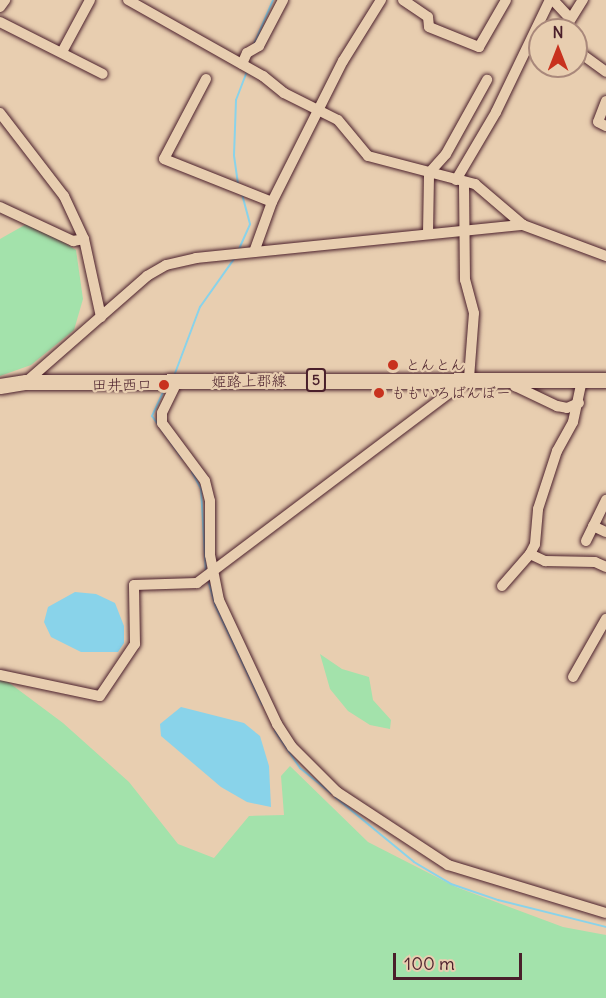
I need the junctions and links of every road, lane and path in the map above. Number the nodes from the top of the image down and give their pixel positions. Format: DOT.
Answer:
graph roads {
  1 [pos="4,0"];
  2 [pos="90,0"];
  3 [pos="128,0"];
  4 [pos="283,0"];
  5 [pos="381,0"];
  6 [pos="403,0"];
  7 [pos="507,0"];
  8 [pos="552,0"];
  9 [pos="583,0"];
  10 [pos="0,7"];
  11 [pos="570,18"];
  12 [pos="0,22"];
  13 [pos="62,52"];
  14 [pos="588,59"];
  15 [pos="242,64"];
  16 [pos="606,72"];
  17 [pos="103,74"];
  18 [pos="206,79"];
  19 [pos="487,80"];
  20 [pos="606,101"];
  21 [pos="320,110"];
  22 [pos="0,113"];
  23 [pos="606,126"];
  24 [pos="429,173"];
  25 [pos="460,181"];
  26 [pos="272,202"];
  27 [pos="0,207"];
  28 [pos="523,225"];
  29 [pos="428,233"];
  30 [pos="462,233"];
  31 [pos="84,239"];
  32 [pos="254,252"];
  33 [pos="606,255"];
  34 [pos="101,317"];
  35 [pos="469,378"];
  36 [pos="512,379"];
  37 [pos="582,380"];
  38 [pos="606,380"];
  39 [pos="26,382"];
  40 [pos="177,382"];
  41 [pos="0,386"];
  42 [pos="579,403"];
  43 [pos="606,500"];
  44 [pos="593,526"];
  45 [pos="606,532"];
  46 [pos="586,541"];
  47 [pos="530,554"];
  48 [pos="606,567"];
  49 [pos="213,570"];
  50 [pos="502,586"];
  51 [pos="606,619"];
  52 [pos="0,675"];
  53 [pos="573,677"];
  54 [pos="606,913"];
  1 -- 10 [label="street"];
  2 -- 13 [label="street"];
  3 -- 15 [label="street"];
  4 -- 15 [label="street"];
  5 -- 21 [label="street"];
  6 -- 7 [label="street"];
  8 -- 11 [label="street"];
  8 -- 25 [label="street"];
  9 -- 11 [label="street"];
  12 -- 13 [label="street"];
  13 -- 17 [label="street"];
  14 -- 16 [label="street"];
  15 -- 21 [label="street"];
  18 -- 26 [label="street"];
  19 -- 24 [label="street"];
  20 -- 23 [label="street"];
  21 -- 24 [label="street"];
  21 -- 26 [label="street"];
  22 -- 31 [label="street"];
  24 -- 25 [label="street"];
  24 -- 29 [label="street"];
  25 -- 28 [label="street"];
  25 -- 30 [label="street"];
  26 -- 32 [label="street"];
  27 -- 31 [label="street"];
  28 -- 30 [label="street"];
  28 -- 33 [label="street"];
  29 -- 30 [label="street"];
  29 -- 32 [label="street"];
  30 -- 35 [label="street"];
  31 -- 34 [label="street"];
  32 -- 34 [label="street"];
  34 -- 39 [label="street"];
  35 -- 36 [label="main road, 姫路上郡線 / 5"];
  35 -- 40 [label="main road, 姫路上郡線 / 5"];
  35 -- 49 [label="street"];
  36 -- 37 [label="main road, 姫路上郡線 / 5"];
  36 -- 42 [label="street"];
  37 -- 38 [label="main road, 姫路上郡線 / 5"];
  37 -- 42 [label="street"];
  39 -- 40 [label="main road, 姫路上郡線 / 5"];
  39 -- 41 [label="main road, 姫路上郡線 / 5"];
  40 -- 49 [label="street"];
  42 -- 47 [label="street"];
  43 -- 44 [label="street"];
  44 -- 45 [label="street"];
  44 -- 46 [label="street"];
  47 -- 48 [label="street"];
  47 -- 50 [label="street"];
  49 -- 52 [label="street"];
  49 -- 54 [label="street"];
  51 -- 53 [label="street"];
}
